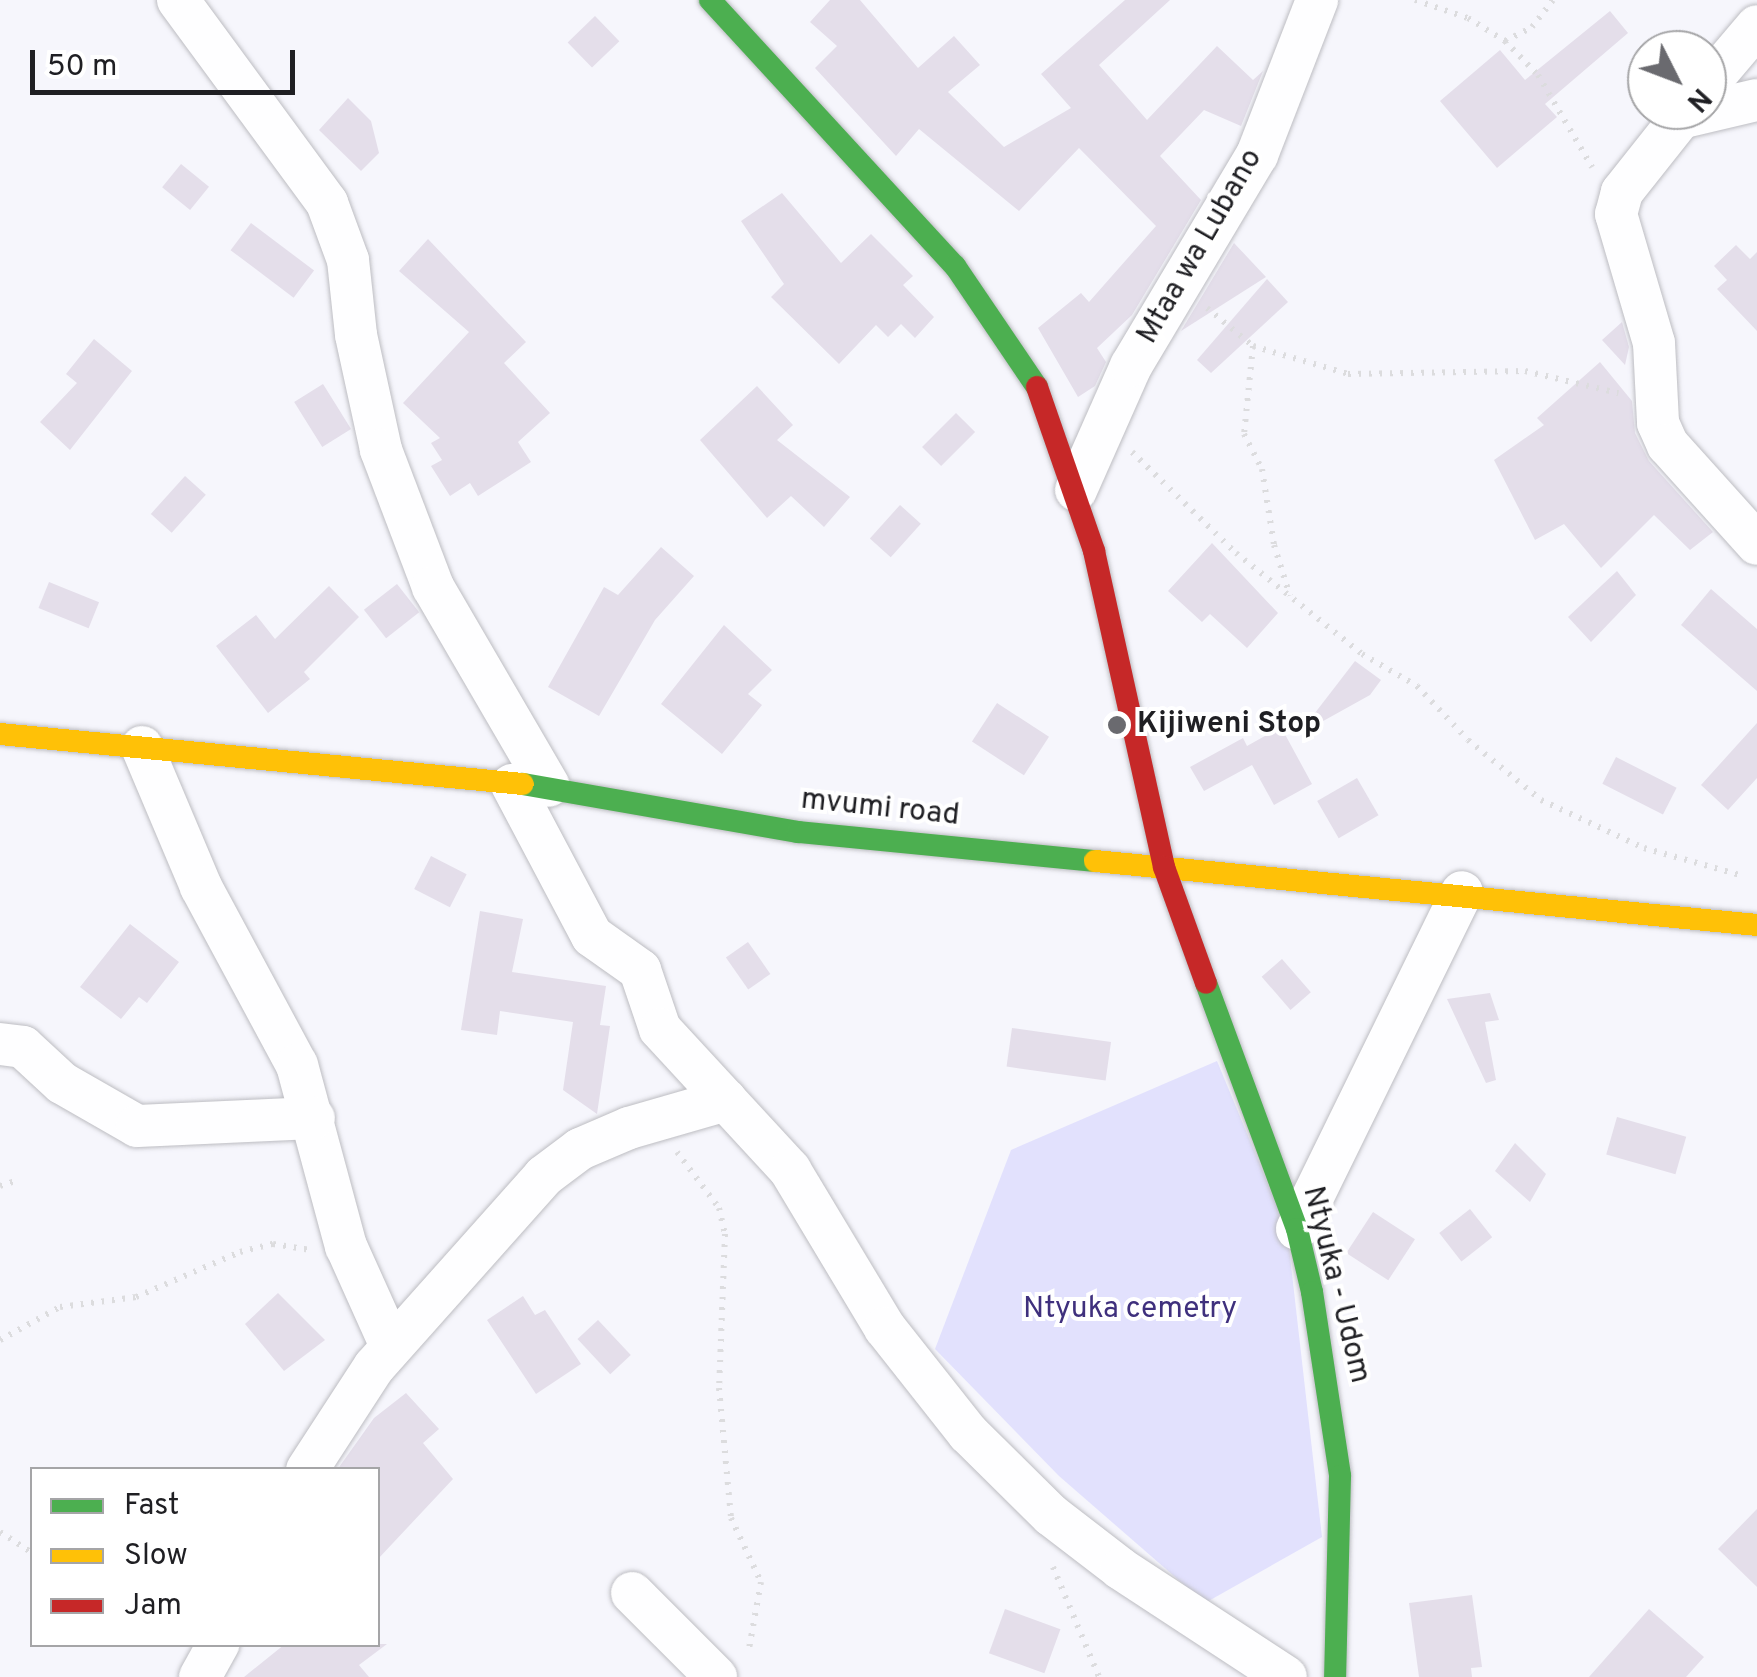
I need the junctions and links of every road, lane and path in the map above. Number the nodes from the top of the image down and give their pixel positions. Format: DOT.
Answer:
graph roads {
  1 [pos="178,0"];
  2 [pos="710,0"];
  3 [pos="1317,0"];
  4 [pos="1415,0"];
  5 [pos="1554,0"];
  6 [pos="1757,26"];
  7 [pos="1505,41"];
  8 [pos="1727,61"];
  9 [pos="1757,100"];
  10 [pos="1727,106"];
  11 [pos="1670,130"];
  12 [pos="1616,214"];
  13 [pos="1182,282"];
  14 [pos="1253,346"];
  15 [pos="1659,390"];
  16 [pos="1100,426"];
  17 [pos="1076,490"];
  18 [pos="1757,544"];
  19 [pos="1292,600"];
  20 [pos="0,734"];
  21 [pos="142,747"];
  22 [pos="530,786"];
  23 [pos="1164,867"];
  24 [pos="1757,878"];
  25 [pos="1462,892"];
  26 [pos="1755,918"];
  27 [pos="0,1044"];
  28 [pos="726,1100"];
  29 [pos="314,1118"];
  30 [pos="657,1122"];
  31 [pos="19,1180"];
  32 [pos="0,1186"];
  33 [pos="1297,1230"];
  34 [pos="354,1268"];
  35 [pos="0,1340"];
  36 [pos="391,1346"];
  37 [pos="310,1467"];
  38 [pos="0,1532"];
  39 [pos="30,1552"];
  40 [pos="1050,1560"];
  41 [pos="632,1594"];
  42 [pos="675,1632"];
  43 [pos="216,1647"];
  44 [pos="732,1668"];
  45 [pos="200,1677"];
  46 [pos="673,1677"];
  47 [pos="1099,1677"];
  48 [pos="1286,1677"];
  49 [pos="1335,1677"];
  1 -- 22 [label="street"];
  2 -- 17 [label="street, Ntyuka - Udom"];
  3 -- 13 [label="street, Mtaa wa Lubano"];
  4 -- 7 [label="path"];
  5 -- 7 [label="path"];
  6 -- 8 [label="street"];
  7 -- 12 [label="path"];
  9 -- 10 [label="street"];
  11 -- 12 [label="street"];
  12 -- 15 [label="street"];
  13 -- 14 [label="path"];
  13 -- 16 [label="street, Mtaa wa Lubano"];
  14 -- 15 [label="path"];
  14 -- 19 [label="path"];
  15 -- 18 [label="street"];
  16 -- 17 [label="street, Mtaa wa Lubano"];
  16 -- 19 [label="path"];
  17 -- 23 [label="street, Ntyuka - Udom"];
  19 -- 24 [label="path"];
  20 -- 21 [label="street, mvumi road"];
  21 -- 22 [label="street, mvumi road"];
  21 -- 29 [label="street"];
  22 -- 23 [label="street, mvumi road"];
  22 -- 28 [label="street"];
  23 -- 25 [label="street, mvumi road"];
  23 -- 33 [label="street, Ntyuka - Udom"];
  25 -- 26 [label="street, mvumi road"];
  25 -- 33 [label="street"];
  27 -- 29 [label="street"];
  28 -- 30 [label="street"];
  28 -- 48 [label="street"];
  29 -- 34 [label="street"];
  30 -- 36 [label="street"];
  30 -- 44 [label="path"];
  31 -- 32 [label="path"];
  33 -- 49 [label="street, Ntyuka - Udom"];
  34 -- 35 [label="path"];
  34 -- 36 [label="street"];
  36 -- 37 [label="street"];
  38 -- 39 [label="path"];
  40 -- 47 [label="path"];
  41 -- 42 [label="street"];
  42 -- 44 [label="street"];
  42 -- 46 [label="street"];
  43 -- 45 [label="street"];
}
